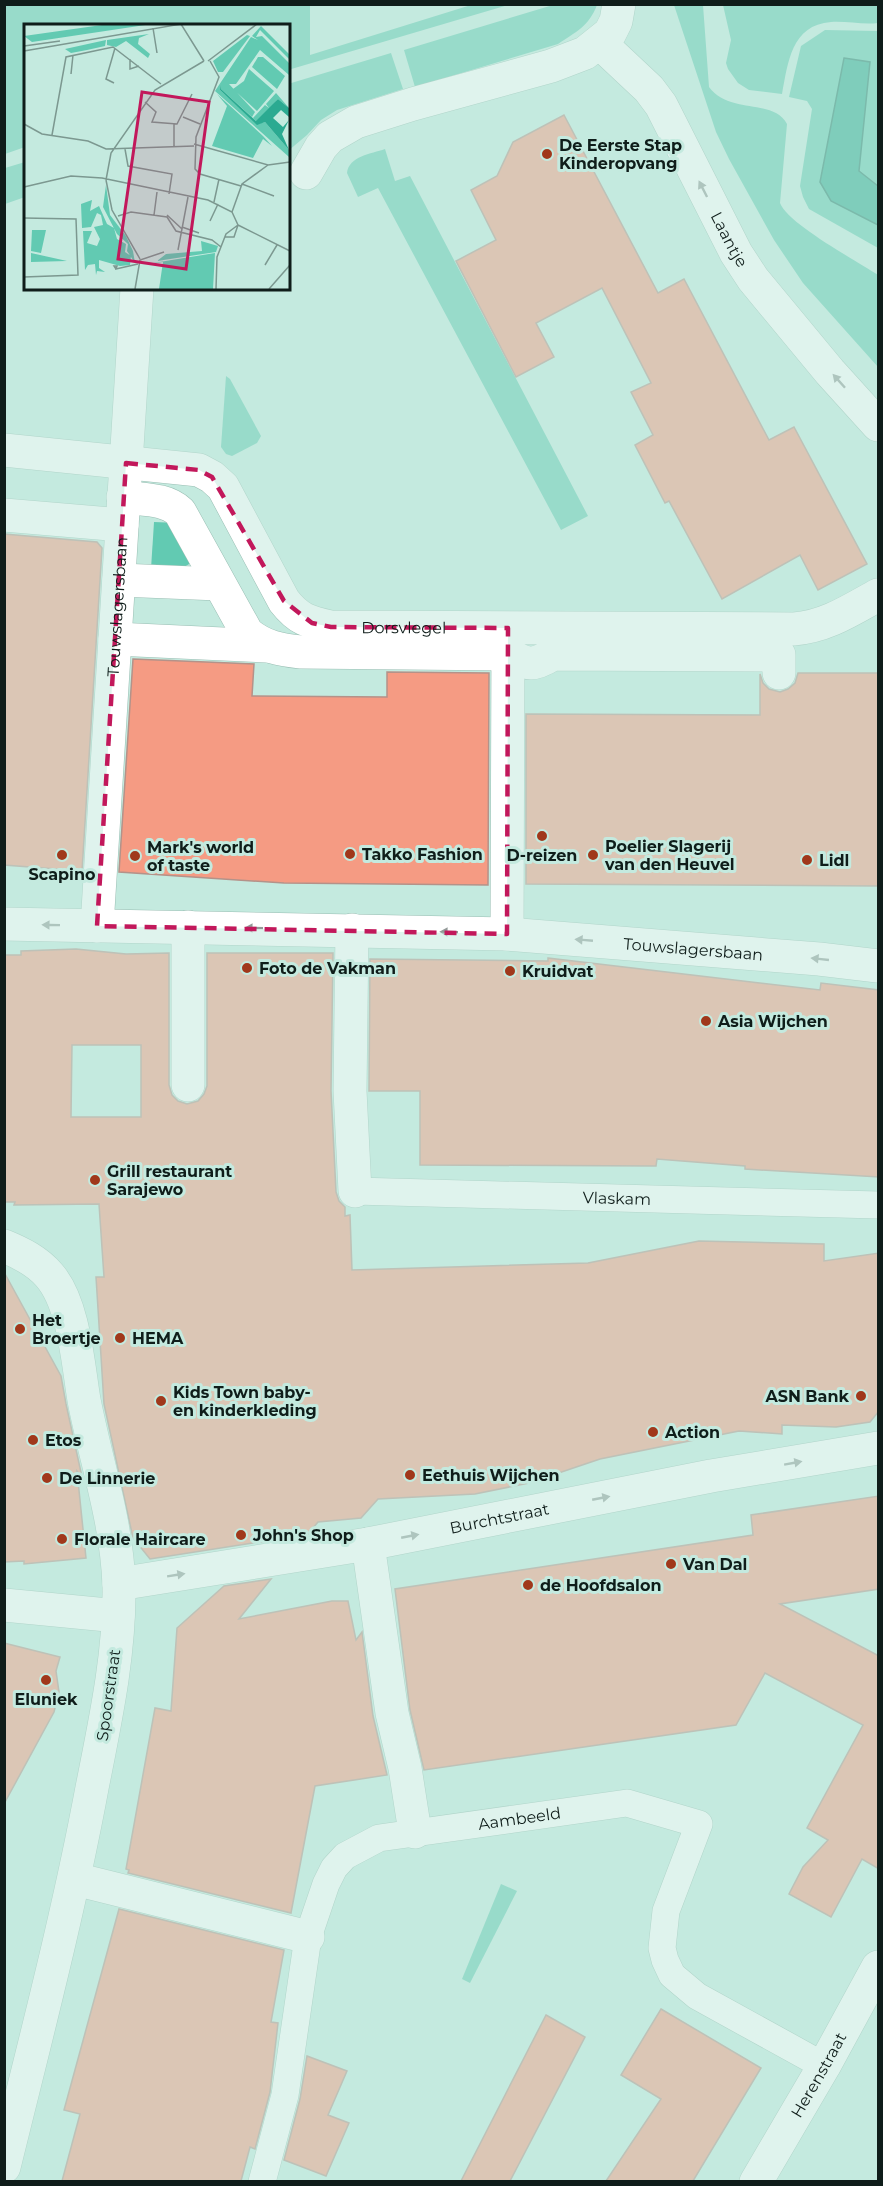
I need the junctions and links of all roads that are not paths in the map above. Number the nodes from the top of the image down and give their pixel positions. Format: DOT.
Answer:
graph roads {
  1 [pos="620,4"];
  2 [pos="600,43"];
  3 [pos="306,173"];
  4 [pos="137,290"];
  5 [pos="879,425"];
  6 [pos="4,450"];
  7 [pos="126,463"];
  8 [pos="123,511"];
  9 [pos="4,515"];
  10 [pos="119,580"];
  11 [pos="219,584"];
  12 [pos="879,595"];
  13 [pos="115,639"];
  14 [pos="508,641"];
  15 [pos="266,646"];
  16 [pos="779,673"];
  17 [pos="4,924"];
  18 [pos="97,926"];
  19 [pos="188,927"];
  20 [pos="352,930"];
  21 [pos="507,934"];
  22 [pos="879,966"];
  23 [pos="188,1085"];
  24 [pos="356,1191"];
  25 [pos="879,1205"];
  26 [pos="4,1246"];
  27 [pos="879,1448"];
  28 [pos="368,1544"];
  29 [pos="118,1600"];
  30 [pos="4,1605"];
  31 [pos="415,1832"];
  32 [pos="75,1879"];
  33 [pos="308,1937"];
  34 [pos="879,1967"];
  35 [pos="824,2066"];
  36 [pos="4,2167"];
  37 [pos="262,2181"];
  38 [pos="756,2181"];
  1 -- 2 [label="street"];
  2 -- 3 [label="street"];
  5 -- 2 [label="street, Laantje, one-way"];
  4 -- 7 [label="street, Touwslagersbaan"];
  6 -- 7 [label="street, Dorsvlegel"];
  7 -- 8 [label="street, Touwslagersbaan"];
  7 -- 14 [label="street, Dorsvlegel"];
  8 -- 9 [label="street, Dorsvlegel"];
  8 -- 10 [label="street, Touwslagersbaan"];
  8 -- 11 [label="street, Dorsvlegel"];
  10 -- 11 [label="street"];
  10 -- 13 [label="street, Touwslagersbaan"];
  11 -- 15 [label="street, Dorsvlegel"];
  12 -- 14 [label="street, Dorsvlegel"];
  13 -- 15 [label="street, Dorsvlegel"];
  13 -- 18 [label="street, Touwslagersbaan"];
  14 -- 15 [label="street, Dorsvlegel"];
  14 -- 16 [label="street, Dorsvlegel"];
  14 -- 21 [label="street"];
  18 -- 17 [label="street, Touwslagersbaan, one-way"];
  18 -- 19 [label="street, Touwslagersbaan"];
  20 -- 19 [label="street, Touwslagersbaan, one-way"];
  19 -- 23 [label="street"];
  21 -- 20 [label="street, Touwslagersbaan, one-way"];
  20 -- 24 [label="street"];
  22 -- 21 [label="street, Touwslagersbaan, one-way"];
  24 -- 25 [label="lane, Vlaskam"];
  26 -- 29 [label="street, Spoorstraat"];
  28 -- 27 [label="street, Burchtstraat, one-way"];
  29 -- 28 [label="street, Burchtstraat, one-way"];
  28 -- 31 [label="street"];
  29 -- 30 [label="street, Burchtstraat"];
  29 -- 32 [label="street, Spoorstraat"];
  31 -- 33 [label="lane, Aambeeld"];
  31 -- 35 [label="lane, Aambeeld"];
  32 -- 33 [label="street"];
  32 -- 36 [label="street, Spoorstraat"];
  33 -- 37 [label="lane, Aambeeld"];
  34 -- 35 [label="street, Herenstraat"];
  35 -- 38 [label="street, Herenstraat"];
}
